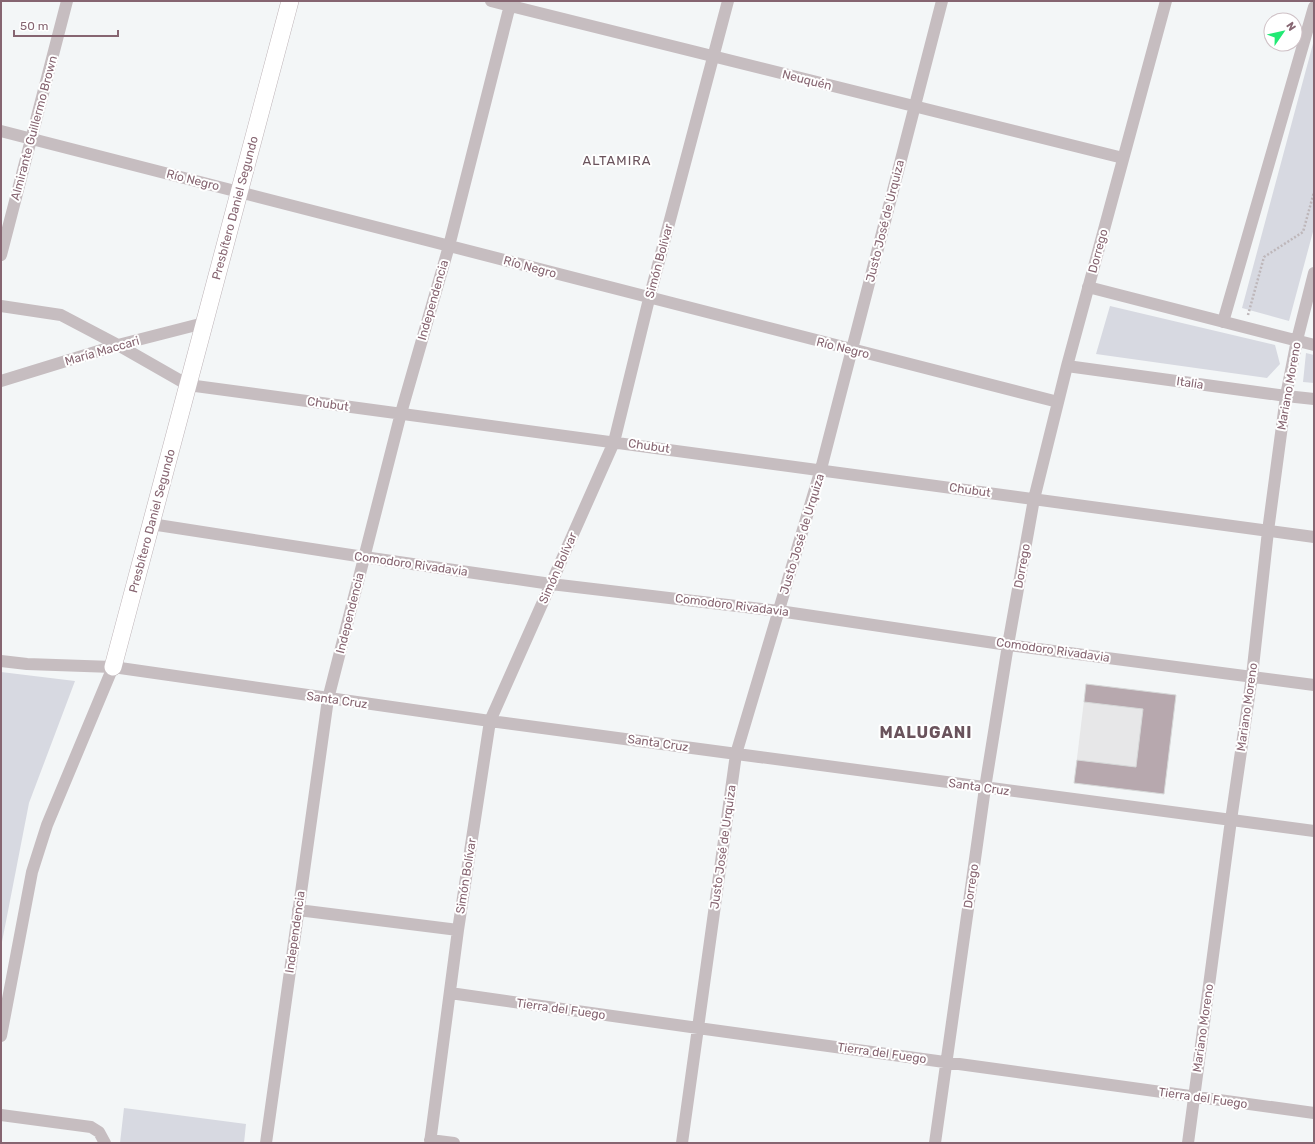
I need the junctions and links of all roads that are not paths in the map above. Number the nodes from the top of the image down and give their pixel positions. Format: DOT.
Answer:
graph roads {
  1 [pos="67,1"];
  2 [pos="290,1"];
  3 [pos="490,1"];
  4 [pos="728,1"];
  5 [pos="942,1"];
  6 [pos="1166,1"];
  7 [pos="511,4"];
  8 [pos="1314,7"];
  9 [pos="713,56"];
  10 [pos="914,107"];
  11 [pos="1,131"];
  12 [pos="32,139"];
  13 [pos="1123,158"];
  14 [pos="239,192"];
  15 [pos="449,246"];
  16 [pos="1,255"];
  17 [pos="1314,273"];
  18 [pos="1088,287"];
  19 [pos="649,298"];
  20 [pos="1,306"];
  21 [pos="1223,322"];
  22 [pos="204,323"];
  23 [pos="1296,340"];
  24 [pos="118,345"];
  25 [pos="1314,345"];
  26 [pos="852,350"];
  27 [pos="1067,366"];
  28 [pos="1,381"];
  29 [pos="188,385"];
  30 [pos="1286,396"];
  31 [pos="1314,399"];
  32 [pos="1058,402"];
  33 [pos="401,413"];
  34 [pos="614,442"];
  35 [pos="822,469"];
  36 [pos="1034,499"];
  37 [pos="151,524"];
  38 [pos="1268,531"];
  39 [pos="1314,537"];
  40 [pos="364,557"];
  41 [pos="551,584"];
  42 [pos="779,611"];
  43 [pos="1008,645"];
  44 [pos="1,661"];
  45 [pos="114,667"];
  46 [pos="1252,676"];
  47 [pos="1314,685"];
  48 [pos="328,699"];
  49 [pos="490,721"];
  50 [pos="736,754"];
  51 [pos="985,788"];
  52 [pos="1231,820"];
  53 [pos="1314,831"];
  54 [pos="298,910"];
  55 [pos="458,930"];
  56 [pos="450,993"];
  57 [pos="698,1028"];
  58 [pos="1,1036"];
  59 [pos="946,1062"];
  60 [pos="1194,1097"];
  61 [pos="1314,1113"];
  62 [pos="1,1115"];
  63 [pos="430,1141"];
  64 [pos="105,1143"];
  65 [pos="266,1143"];
  66 [pos="454,1143"];
  67 [pos="682,1143"];
  68 [pos="935,1143"];
  69 [pos="1188,1143"];
  1 -- 12 [label="street, Almirante Guillermo Brown"];
  2 -- 14 [label="main road, Presbítero Daniel Segundo"];
  3 -- 7 [label="street, Neuquén"];
  4 -- 9 [label="street, Simón Bolívar"];
  5 -- 10 [label="street, Justo José de Urquiza"];
  6 -- 13 [label="street, Dorrego"];
  7 -- 9 [label="street, Neuquén"];
  7 -- 15 [label="street, Independencia"];
  8 -- 21 [label="street"];
  9 -- 10 [label="street, Neuquén"];
  9 -- 19 [label="street, Simón Bolívar"];
  10 -- 13 [label="street, Neuquén"];
  10 -- 26 [label="street, Justo José de Urquiza"];
  11 -- 12 [label="street, Río Negro"];
  12 -- 14 [label="street, Río Negro"];
  12 -- 16 [label="street, Almirante Guillermo Brown"];
  13 -- 18 [label="street, Dorrego"];
  14 -- 15 [label="street, Río Negro"];
  14 -- 22 [label="main road, Presbítero Daniel Segundo"];
  15 -- 19 [label="street, Río Negro"];
  15 -- 33 [label="street, Independencia"];
  17 -- 23 [label="street, Mariano Moreno"];
  18 -- 21 [label="street"];
  18 -- 27 [label="street, Dorrego"];
  19 -- 26 [label="street, Río Negro"];
  19 -- 34 [label="street, Simón Bolívar"];
  20 -- 24 [label="street, Chubut"];
  21 -- 23 [label="street"];
  22 -- 24 [label="street, María Maccari"];
  22 -- 29 [label="main road, Presbítero Daniel Segundo"];
  23 -- 25 [label="street"];
  23 -- 30 [label="street, Mariano Moreno"];
  24 -- 28 [label="street, María Maccari"];
  24 -- 29 [label="street, Chubut"];
  26 -- 32 [label="street, Río Negro"];
  26 -- 35 [label="street, Justo José de Urquiza"];
  27 -- 30 [label="street, Italia"];
  27 -- 32 [label="street, Dorrego"];
  29 -- 33 [label="street, Chubut"];
  29 -- 37 [label="main road, Presbítero Daniel Segundo"];
  30 -- 31 [label="street, Italia"];
  30 -- 38 [label="street, Mariano Moreno"];
  32 -- 36 [label="street, Dorrego"];
  33 -- 34 [label="street, Chubut"];
  33 -- 40 [label="street, Independencia"];
  34 -- 35 [label="street, Chubut"];
  34 -- 41 [label="street, Simón Bolívar"];
  35 -- 36 [label="street, Chubut"];
  35 -- 42 [label="street, Justo José de Urquiza"];
  36 -- 38 [label="street, Chubut"];
  36 -- 43 [label="street, Dorrego"];
  37 -- 40 [label="street, Comodoro Rivadavia"];
  37 -- 45 [label="main road, Presbítero Daniel Segundo"];
  38 -- 39 [label="street, Chubut"];
  38 -- 46 [label="street, Mariano Moreno"];
  40 -- 41 [label="street, Comodoro Rivadavia"];
  40 -- 48 [label="street, Independencia"];
  41 -- 42 [label="street, Comodoro Rivadavia"];
  41 -- 49 [label="street, Simón Bolívar"];
  42 -- 43 [label="street, Comodoro Rivadavia"];
  42 -- 50 [label="street, Justo José de Urquiza"];
  43 -- 46 [label="street, Comodoro Rivadavia"];
  43 -- 51 [label="street, Dorrego"];
  44 -- 45 [label="street, Santa Cruz"];
  45 -- 48 [label="street, Santa Cruz"];
  45 -- 58 [label="street, Presbítero Daniel Segundo"];
  46 -- 47 [label="street, Comodoro Rivadavia"];
  46 -- 52 [label="street, Mariano Moreno"];
  48 -- 49 [label="street, Santa Cruz"];
  48 -- 54 [label="street, Independencia"];
  49 -- 50 [label="street, Santa Cruz"];
  49 -- 55 [label="street, Simón Bolívar"];
  50 -- 51 [label="street, Santa Cruz"];
  50 -- 57 [label="street, Justo José de Urquiza"];
  51 -- 52 [label="street, Santa Cruz"];
  51 -- 59 [label="street, Dorrego"];
  52 -- 53 [label="street, Santa Cruz"];
  52 -- 60 [label="street, Mariano Moreno"];
  54 -- 55 [label="street"];
  54 -- 65 [label="street, Independencia"];
  55 -- 56 [label="street, Simón Bolívar"];
  56 -- 57 [label="street, Tierra del Fuego"];
  56 -- 63 [label="street, Simón Bolívar"];
  57 -- 59 [label="street, Tierra del Fuego"];
  57 -- 67 [label="street, Justo José de Urquiza"];
  59 -- 60 [label="street, Tierra del Fuego"];
  59 -- 68 [label="street, Dorrego"];
  60 -- 61 [label="street, Tierra del Fuego"];
  60 -- 69 [label="street, Mariano Moreno"];
  62 -- 64 [label="street"];
  63 -- 66 [label="street"];
}
